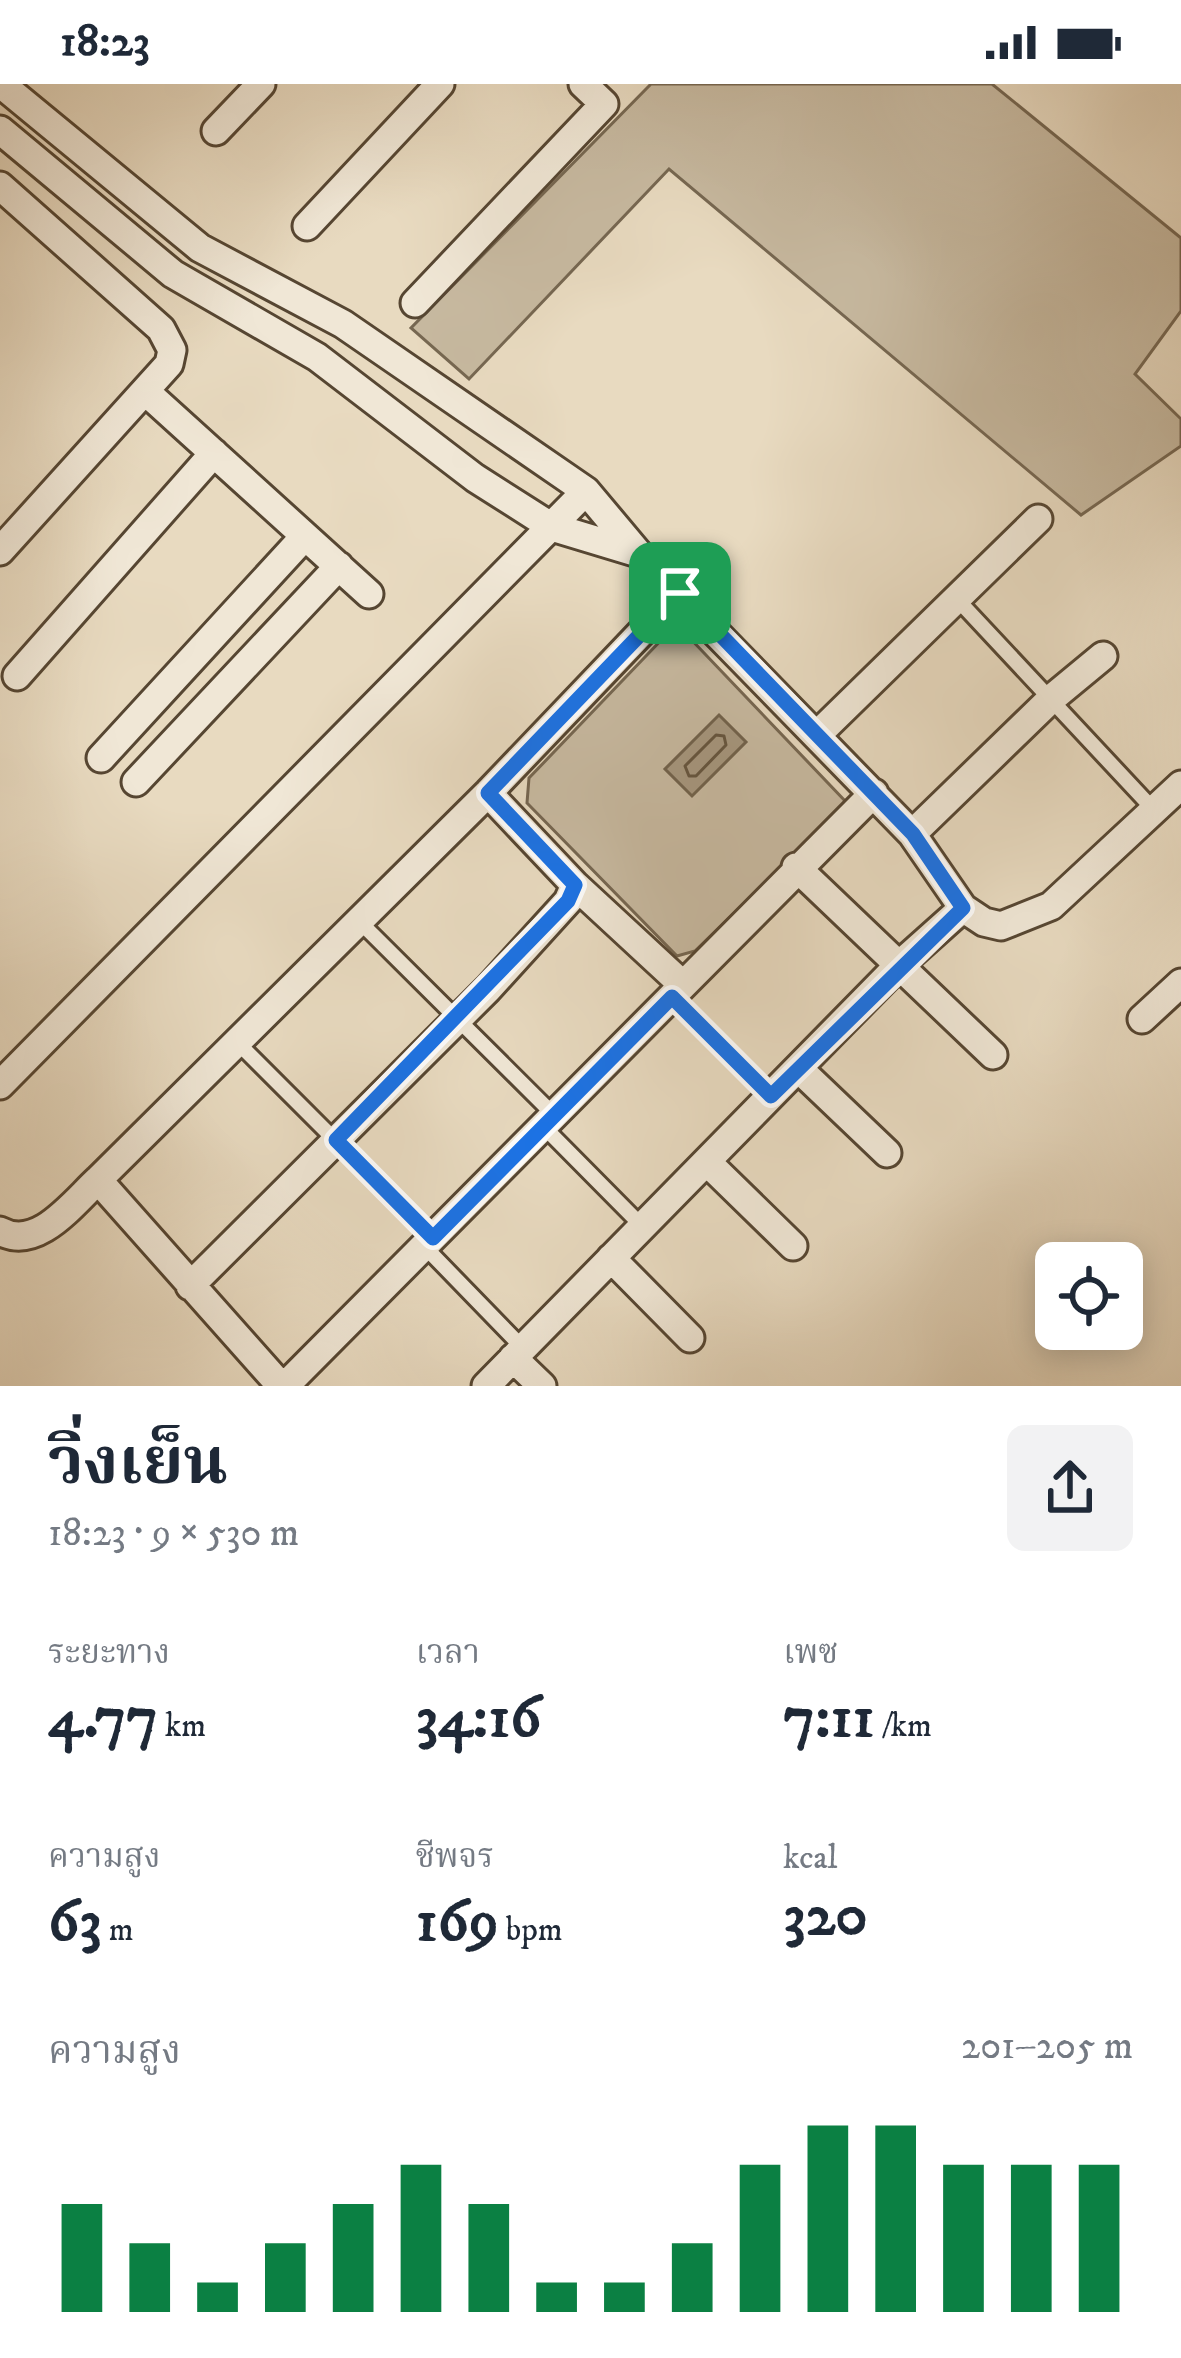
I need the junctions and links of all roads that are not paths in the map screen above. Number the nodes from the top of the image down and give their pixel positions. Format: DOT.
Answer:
graph roads {
  1 [pos="261,84"];
  2 [pos="440,84"];
  3 [pos="583,84"];
  4 [pos="11,86"];
  5 [pos="54,128"];
  6 [pos="0,130"];
  7 [pos="216,131"];
  8 [pos="27,154"];
  9 [pos="0,186"];
  10 [pos="308,226"];
  11 [pos="229,264"];
  12 [pos="206,297"];
  13 [pos="415,303"];
  14 [pos="343,324"];
  15 [pos="317,357"];
  16 [pos="145,391"];
  17 [pos="214,453"];
  18 [pos="586,490"];
  19 [pos="1038,520"];
  20 [pos="552,526"];
  21 [pos="305,536"];
  22 [pos="0,551"];
  23 [pos="638,553"];
  24 [pos="339,566"];
  25 [pos="680,593"];
  26 [pos="369,594"];
  27 [pos="957,598"];
  28 [pos="1103,656"];
  29 [pos="17,676"];
  30 [pos="1051,699"];
  31 [pos="819,734"];
  32 [pos="101,758"];
  33 [pos="136,782"];
  34 [pos="488,793"];
  35 [pos="874,793"];
  36 [pos="1172,798"];
  37 [pos="913,834"];
  38 [pos="796,868"];
  39 [pos="575,885"];
  40 [pos="963,908"];
  41 [pos="358,920"];
  42 [pos="898,966"];
  43 [pos="1181,983"];
  44 [pos="678,991"];
  45 [pos="458,1019"];
  46 [pos="1142,1019"];
  47 [pos="237,1041"];
  48 [pos="993,1055"];
  49 [pos="800,1069"];
  50 [pos="0,1085"];
  51 [pos="771,1096"];
  52 [pos="549,1120"];
  53 [pos="336,1140"];
  54 [pos="887,1153"];
  55 [pos="707,1162"];
  56 [pos="98,1180"];
  57 [pos="643,1227"];
  58 [pos="0,1231"];
  59 [pos="428,1242"];
  60 [pos="793,1246"];
  61 [pos="611,1258"];
  62 [pos="190,1286"];
  63 [pos="690,1338"];
  64 [pos="518,1353"];
  65 [pos="283,1386"];
  66 [pos="486,1386"];
  67 [pos="542,1386"];
  1 -- 7 [label="street"];
  2 -- 10 [label="street"];
  3 -- 13 [label="street"];
  4 -- 5 [label="street"];
  5 -- 8 [label="street"];
  5 -- 11 [label="street"];
  6 -- 8 [label="street"];
  8 -- 12 [label="street"];
  9 -- 16 [label="street"];
  11 -- 12 [label="street"];
  11 -- 14 [label="street"];
  12 -- 15 [label="street"];
  14 -- 15 [label="street"];
  14 -- 18 [label="street"];
  15 -- 20 [label="street"];
  16 -- 17 [label="street"];
  16 -- 22 [label="street"];
  17 -- 21 [label="street"];
  17 -- 29 [label="street"];
  18 -- 20 [label="street"];
  18 -- 23 [label="street"];
  19 -- 27 [label="street"];
  20 -- 23 [label="street"];
  20 -- 50 [label="street"];
  21 -- 24 [label="street"];
  21 -- 32 [label="street"];
  23 -- 25 [label="street"];
  24 -- 26 [label="street"];
  24 -- 33 [label="street"];
  25 -- 31 [label="street"];
  25 -- 34 [label="street"];
  27 -- 30 [label="lane"];
  27 -- 31 [label="street"];
  28 -- 30 [label="street"];
  30 -- 36 [label="lane"];
  30 -- 37 [label="street"];
  31 -- 35 [label="street"];
  34 -- 39 [label="street"];
  34 -- 41 [label="street"];
  35 -- 37 [label="street"];
  35 -- 38 [label="street"];
  36 -- 40 [label="street"];
  37 -- 40 [label="street"];
  38 -- 42 [label="street"];
  38 -- 44 [label="street"];
  39 -- 44 [label="street"];
  39 -- 45 [label="street"];
  40 -- 42 [label="street"];
  41 -- 45 [label="lane"];
  41 -- 47 [label="street"];
  42 -- 48 [label="street"];
  42 -- 49 [label="street"];
  43 -- 46 [label="street"];
  44 -- 51 [label="lane"];
  44 -- 52 [label="street"];
  45 -- 52 [label="lane"];
  45 -- 53 [label="street"];
  47 -- 53 [label="lane"];
  47 -- 56 [label="street"];
  49 -- 51 [label="street"];
  49 -- 54 [label="street"];
  51 -- 55 [label="street"];
  52 -- 57 [label="lane"];
  52 -- 59 [label="street"];
  53 -- 59 [label="lane"];
  53 -- 62 [label="street"];
  55 -- 57 [label="street"];
  55 -- 60 [label="street"];
  56 -- 58 [label="street"];
  56 -- 62 [label="street"];
  57 -- 61 [label="street"];
  59 -- 64 [label="lane"];
  59 -- 65 [label="street"];
  61 -- 63 [label="street"];
  61 -- 64 [label="street"];
  62 -- 65 [label="street"];
  64 -- 66 [label="street"];
  64 -- 67 [label="street"];
}
